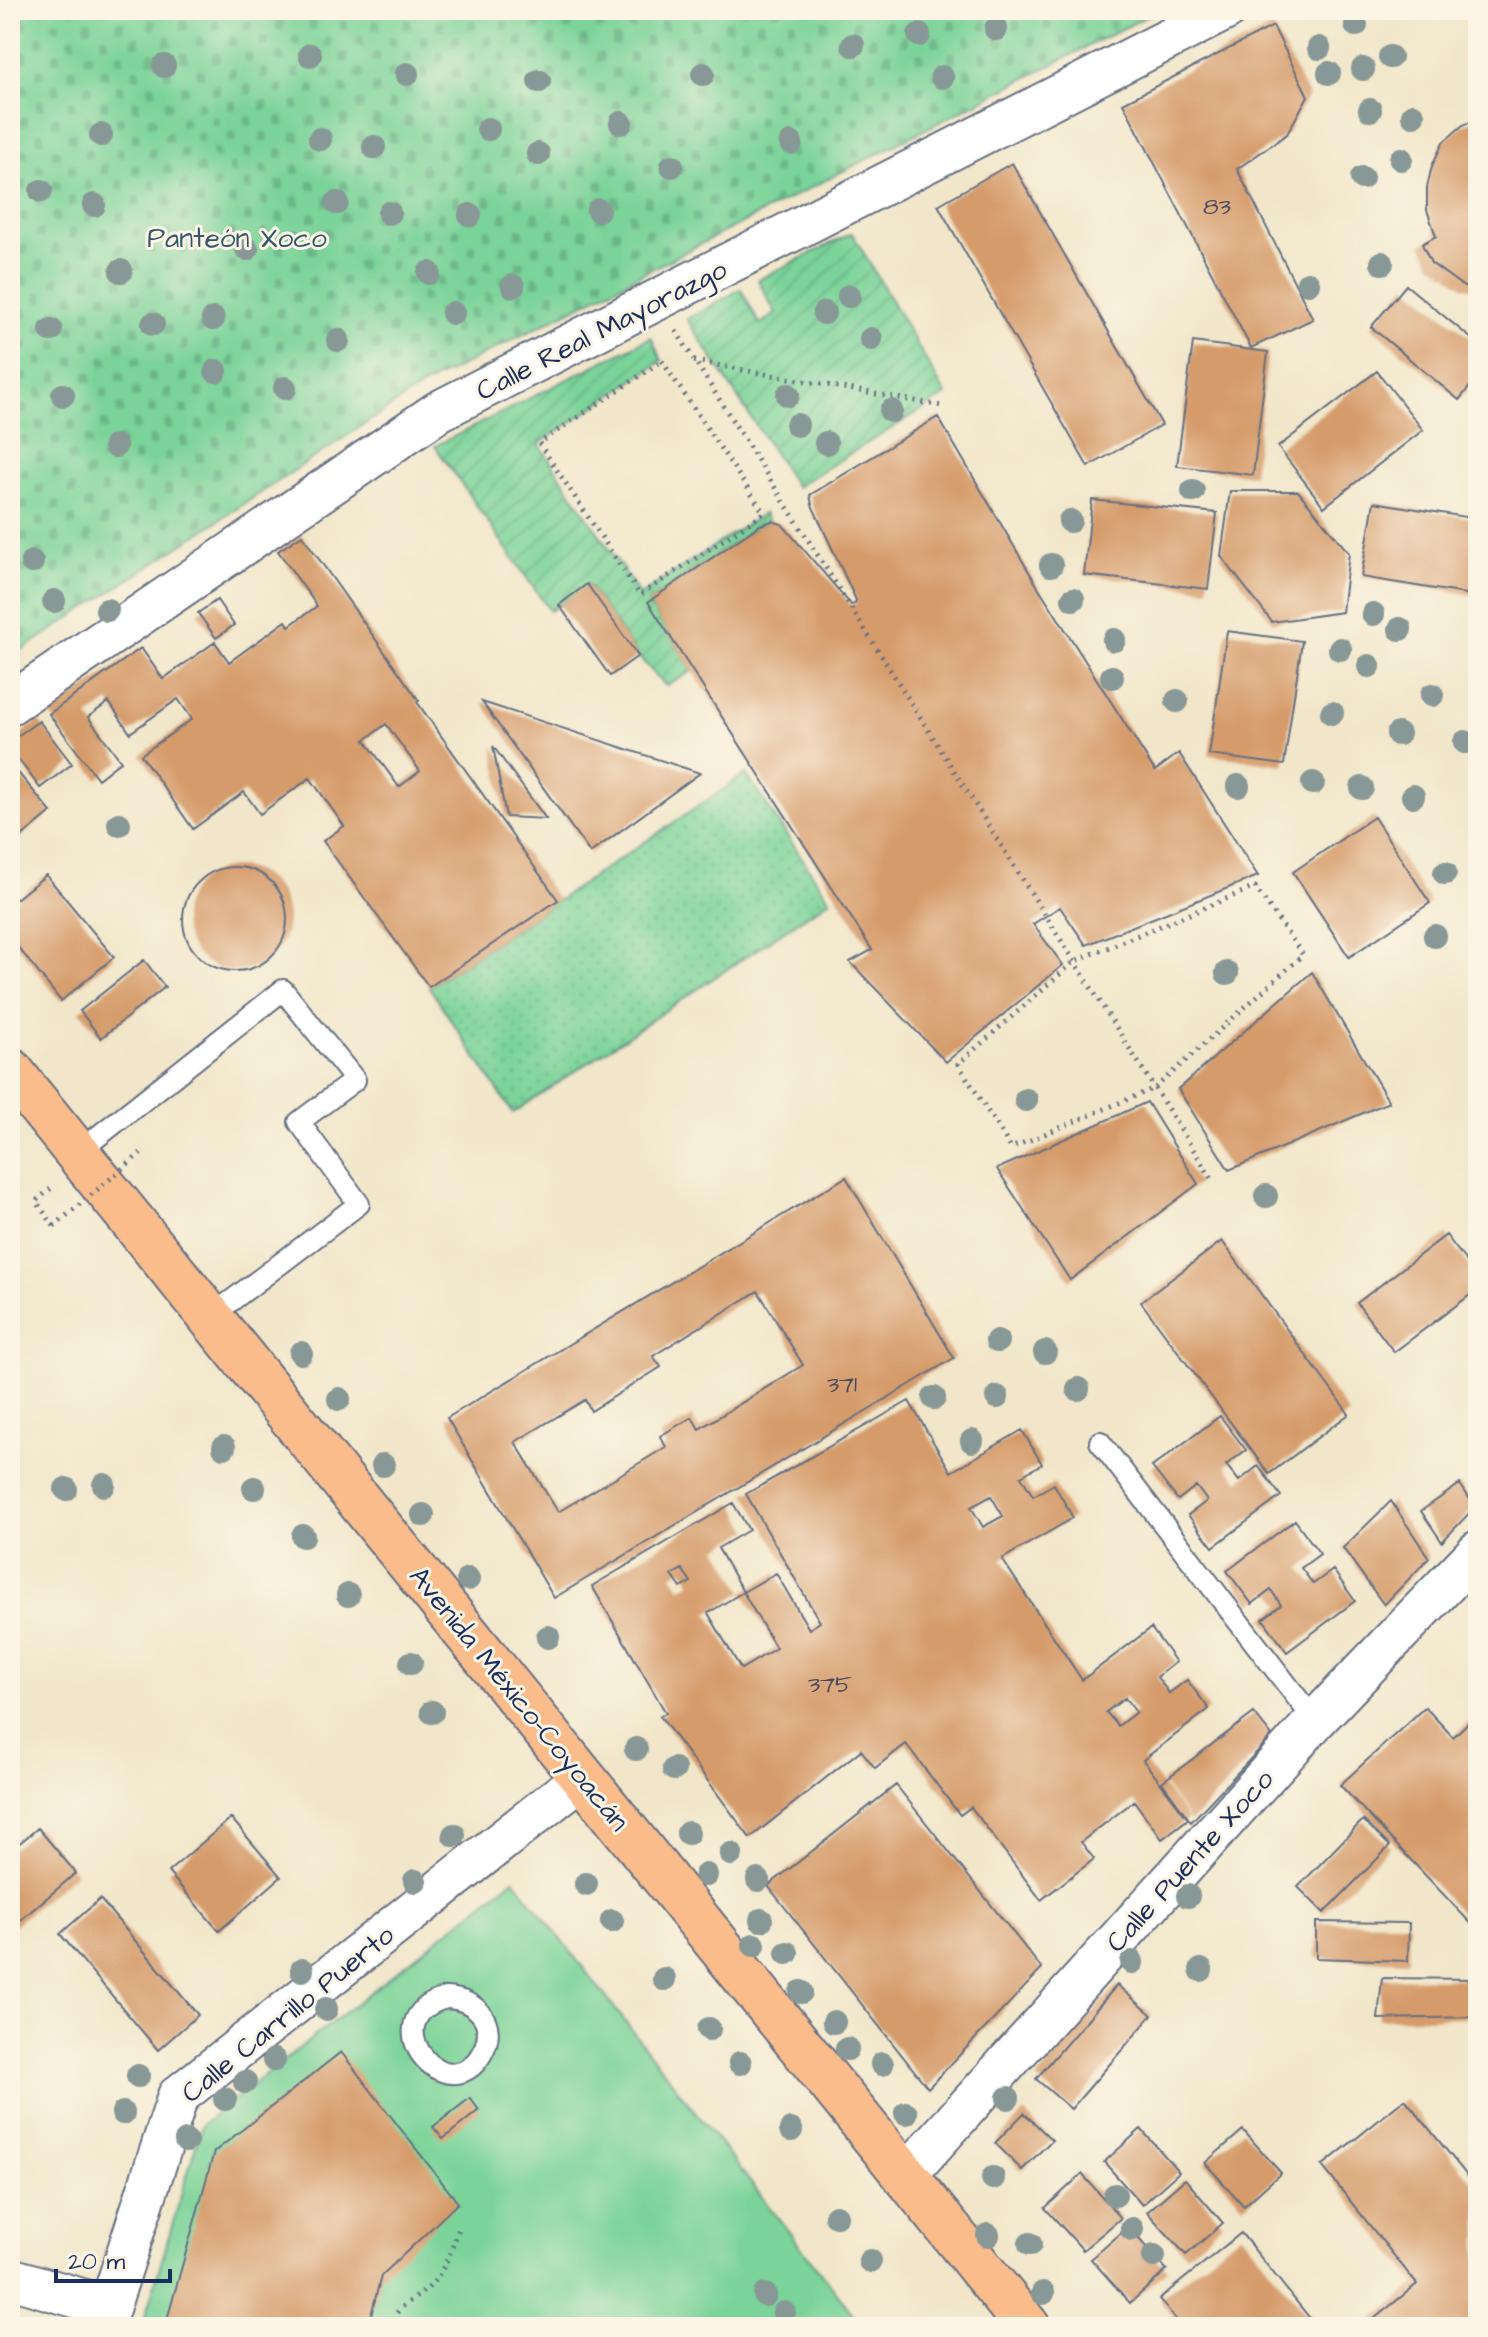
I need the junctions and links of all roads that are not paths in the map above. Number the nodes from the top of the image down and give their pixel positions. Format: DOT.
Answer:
graph roads {
  1 [pos="1226,10"];
  2 [pos="10,704"];
  3 [pos="10,1070"];
  4 [pos="77,1153"];
  5 [pos="210,1317"];
  6 [pos="1100,1442"];
  7 [pos="1478,1551"];
  8 [pos="1315,1721"];
  9 [pos="583,1777"];
  10 [pos="906,2175"];
  11 [pos="10,2278"];
  12 [pos="106,2317"];
  13 [pos="1028,2327"];
  1 -- 2 [label="street, Calle Real Mayorazgo"];
  3 -- 4 [label="main road, Avenida México-Coyoacán"];
  4 -- 5 [label="main road, Avenida México-Coyoacán"];
  4 -- 5 [label="lane"];
  5 -- 9 [label="main road, Avenida México-Coyoacán"];
  6 -- 8 [label="lane"];
  7 -- 8 [label="street, Calle Puente Xoco"];
  8 -- 10 [label="street, Calle Puente Xoco"];
  9 -- 10 [label="main road, Avenida México-Coyoacán"];
  9 -- 12 [label="street, Calle Carrillo Puerto"];
  10 -- 13 [label="main road, Avenida México-Coyoacán"];
  11 -- 12 [label="street"];
}
